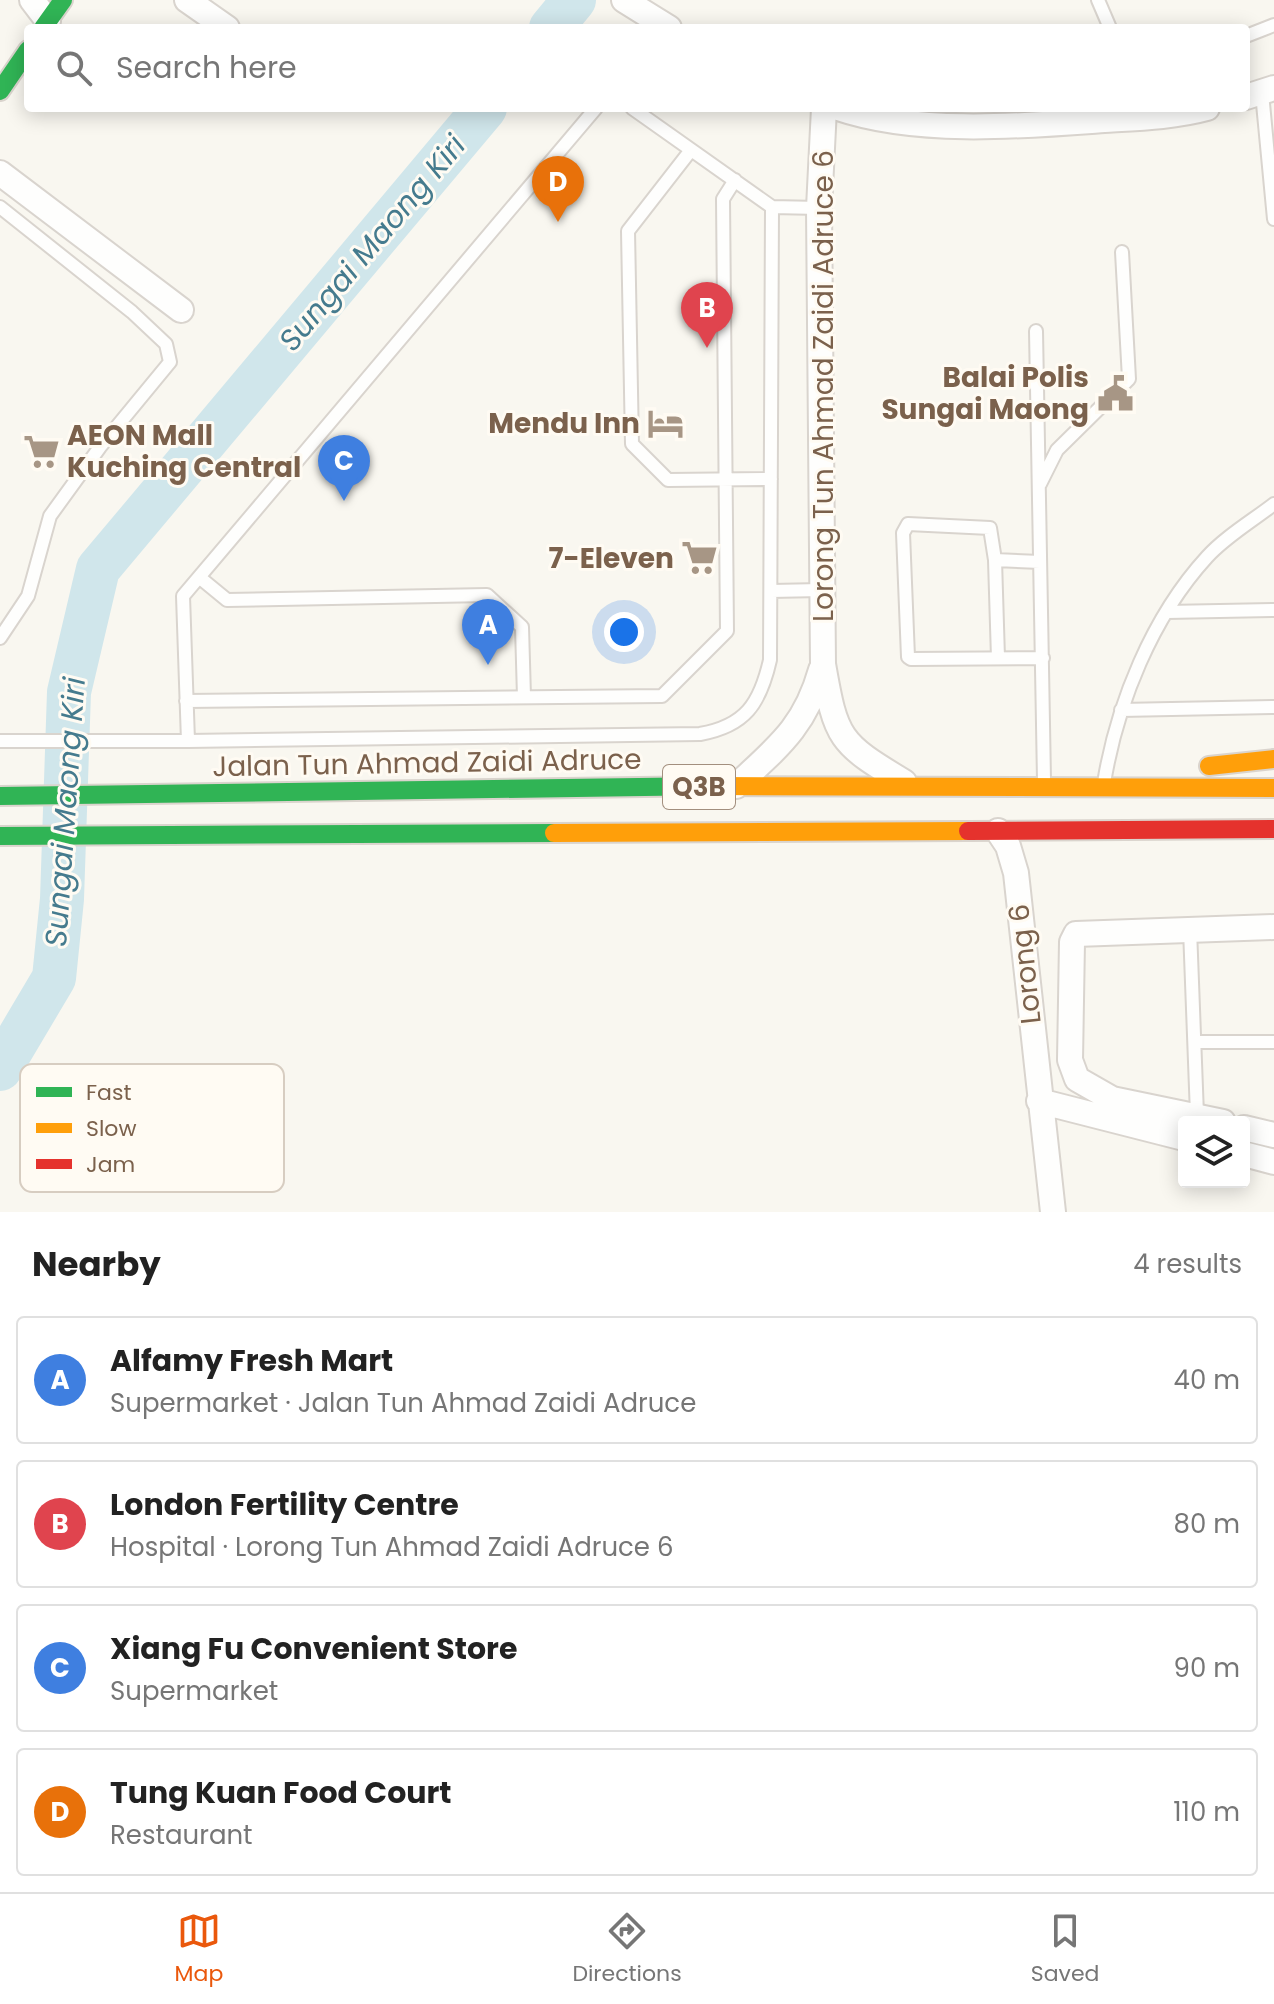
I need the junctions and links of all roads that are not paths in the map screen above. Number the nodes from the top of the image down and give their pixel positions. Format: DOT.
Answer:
graph roads {
  1 [pos="32,0"];
  2 [pos="63,0"];
  3 [pos="187,0"];
  4 [pos="624,0"];
  5 [pos="1098,0"];
  6 [pos="46,24"];
  7 [pos="221,24"];
  8 [pos="655,24"];
  9 [pos="1108,24"];
  10 [pos="1274,25"];
  11 [pos="1250,34"];
  12 [pos="24,56"];
  13 [pos="0,91"];
  14 [pos="1261,93"];
  15 [pos="593,112"];
  16 [pos="638,112"];
  17 [pos="824,112"];
  18 [pos="850,112"];
  19 [pos="1142,113"];
  20 [pos="691,150"];
  21 [pos="0,173"];
  22 [pos="735,180"];
  23 [pos="0,207"];
  24 [pos="772,207"];
  25 [pos="819,208"];
  26 [pos="1274,219"];
  27 [pos="1122,252"];
  28 [pos="181,310"];
  29 [pos="1036,331"];
  30 [pos="771,479"];
  31 [pos="725,480"];
  32 [pos="1038,487"];
  33 [pos="1274,504"];
  34 [pos="995,560"];
  35 [pos="1040,562"];
  36 [pos="199,577"];
  37 [pos="821,590"];
  38 [pos="771,591"];
  39 [pos="1274,610"];
  40 [pos="1167,612"];
  41 [pos="0,638"];
  42 [pos="998,658"];
  43 [pos="1043,658"];
  44 [pos="823,664"];
  45 [pos="524,697"];
  46 [pos="186,701"];
  47 [pos="1274,707"];
  48 [pos="1121,710"];
  49 [pos="4,740"];
  50 [pos="188,741"];
  51 [pos="1274,759"];
  52 [pos="736,786"];
  53 [pos="910,786"];
  54 [pos="1044,787"];
  55 [pos="1103,787"];
  56 [pos="1141,787"];
  57 [pos="1274,788"];
  58 [pos="0,796"];
  59 [pos="1147,829"];
  60 [pos="1274,829"];
  61 [pos="998,831"];
  62 [pos="0,836"];
  63 [pos="1189,852"];
  64 [pos="1274,927"];
  65 [pos="1190,929"];
  66 [pos="1197,1042"];
  67 [pos="1274,1042"];
  68 [pos="1039,1101"];
  69 [pos="1127,1112"];
  70 [pos="1197,1115"];
  71 [pos="1201,1116"];
  72 [pos="1250,1129"];
  73 [pos="1178,1135"];
  74 [pos="1274,1135"];
  75 [pos="1250,1156"];
  76 [pos="1274,1162"];
  77 [pos="1053,1212"];
  1 -- 6 [label="street"];
  2 -- 6 [label="main road"];
  3 -- 7 [label="street"];
  4 -- 8 [label="street"];
  5 -- 9 [label="lane"];
  10 -- 11 [label="lane"];
  12 -- 13 [label="main road"];
  14 -- 26 [label="lane"];
  15 -- 36 [label="lane"];
  16 -- 20 [label="lane"];
  17 -- 25 [label="street, Lorong Tun Ahmad Zaidi Adruce 6"];
  18 -- 19 [label="street"];
  20 -- 22 [label="lane"];
  20 -- 31 [label="lane"];
  21 -- 28 [label="street"];
  22 -- 24 [label="lane"];
  22 -- 31 [label="lane"];
  23 -- 41 [label="lane"];
  24 -- 25 [label="lane"];
  24 -- 30 [label="lane"];
  25 -- 37 [label="street, Lorong Tun Ahmad Zaidi Adruce 6"];
  27 -- 32 [label="lane"];
  29 -- 32 [label="lane"];
  30 -- 31 [label="lane"];
  30 -- 38 [label="lane"];
  31 -- 45 [label="lane"];
  32 -- 35 [label="lane"];
  33 -- 40 [label="lane"];
  34 -- 35 [label="lane"];
  34 -- 42 [label="lane"];
  34 -- 42 [label="lane"];
  35 -- 43 [label="lane"];
  36 -- 45 [label="lane"];
  36 -- 46 [label="lane"];
  37 -- 38 [label="lane"];
  37 -- 44 [label="street, Lorong Tun Ahmad Zaidi Adruce 6"];
  38 -- 50 [label="lane"];
  39 -- 40 [label="lane"];
  40 -- 48 [label="lane"];
  42 -- 43 [label="lane"];
  43 -- 54 [label="lane"];
  44 -- 52 [label="street, Lorong Tun Ahmad Zaidi Adruce 6"];
  44 -- 53 [label="street, Lorong Tun Ahmad Zaidi Adruce 6"];
  45 -- 46 [label="lane"];
  46 -- 50 [label="lane"];
  47 -- 48 [label="lane"];
  48 -- 55 [label="lane"];
  49 -- 50 [label="lane"];
  51 -- 56 [label="main road"];
  52 -- 53 [label="main road, Jalan Tun Ahmad Zaidi Adruce / Q3B"];
  52 -- 58 [label="main road, Jalan Tun Ahmad Zaidi Adruce / Q3B"];
  53 -- 54 [label="main road, Jalan Tun Ahmad Zaidi Adruce / Q3B"];
  54 -- 55 [label="main road, Jalan Tun Ahmad Zaidi Adruce / Q3B"];
  55 -- 56 [label="main road, Jalan Tun Ahmad Zaidi Adruce / Q3B"];
  56 -- 57 [label="main road, Jalan Tun Ahmad Zaidi Adruce / Q3B"];
  59 -- 60 [label="main road"];
  59 -- 61 [label="main road"];
  59 -- 63 [label="main road"];
  61 -- 62 [label="main road"];
  61 -- 68 [label="street, Lorong 6"];
  64 -- 65 [label="street"];
  65 -- 66 [label="lane"];
  65 -- 69 [label="street"];
  66 -- 67 [label="lane"];
  66 -- 70 [label="lane"];
  68 -- 69 [label="street"];
  68 -- 77 [label="street, Lorong 6"];
  69 -- 70 [label="street"];
  69 -- 73 [label="street"];
  70 -- 71 [label="street"];
  72 -- 74 [label="street"];
  75 -- 76 [label="street"];
}
